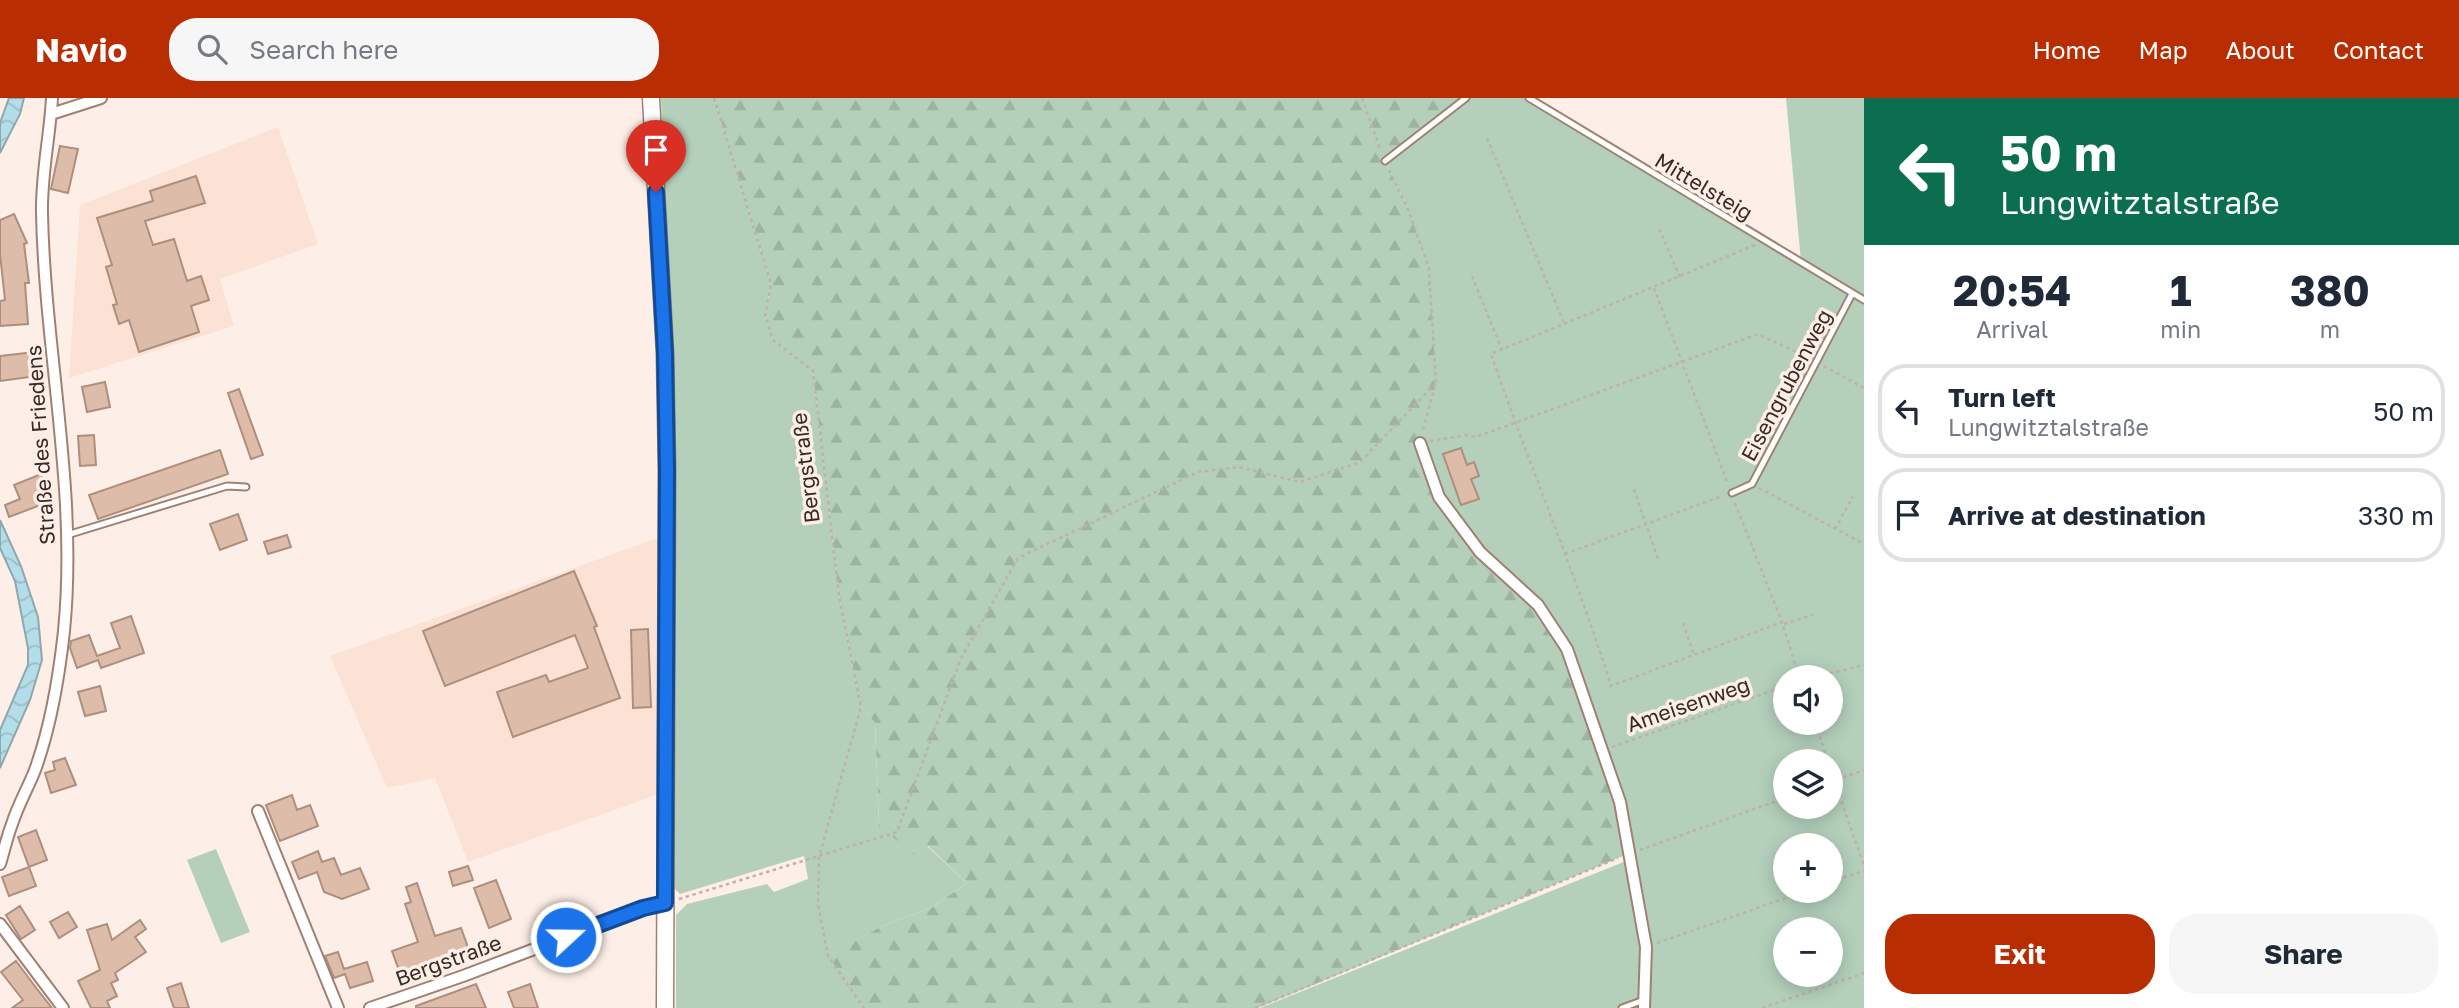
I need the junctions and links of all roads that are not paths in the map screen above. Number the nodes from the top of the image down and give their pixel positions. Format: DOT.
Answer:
graph roads {
  1 [pos="52,98"];
  2 [pos="101,98"];
  3 [pos="651,98"];
  4 [pos="1466,98"];
  5 [pos="1529,98"];
  6 [pos="51,114"];
  7 [pos="1385,161"];
  8 [pos="1852,294"];
  9 [pos="1864,300"];
  10 [pos="1420,443"];
  11 [pos="246,487"];
  12 [pos="1731,493"];
  13 [pos="67,535"];
  14 [pos="258,811"];
  15 [pos="0,864"];
  16 [pos="665,903"];
  17 [pos="0,924"];
  18 [pos="1644,1004"];
  19 [pos="64,1008"];
  20 [pos="338,1008"];
  21 [pos="370,1008"];
  22 [pos="665,1008"];
  23 [pos="1622,1008"];
  1 -- 6 [label="street, Straße des Friedens"];
  2 -- 6 [label="street"];
  3 -- 16 [label="main road"];
  4 -- 7 [label="lane"];
  5 -- 8 [label="lane, Mittelsteig"];
  6 -- 13 [label="street, Straße des Friedens"];
  8 -- 9 [label="lane, Mittelsteig"];
  8 -- 12 [label="lane, Eisengrubenweg"];
  10 -- 18 [label="street"];
  11 -- 13 [label="lane"];
  13 -- 15 [label="street, Straße des Friedens"];
  14 -- 20 [label="street"];
  16 -- 21 [label="street, Bergstraße"];
  16 -- 22 [label="main road"];
  17 -- 19 [label="street"];
  18 -- 23 [label="lane"];
}
